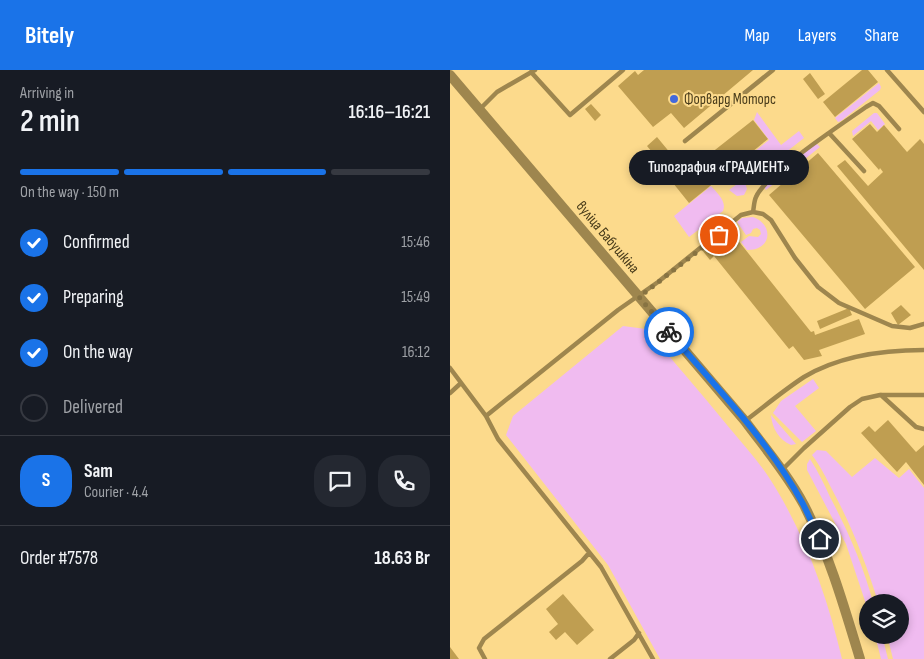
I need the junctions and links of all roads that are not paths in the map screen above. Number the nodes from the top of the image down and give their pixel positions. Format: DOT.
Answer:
graph roads {
  1 [pos="623,70"];
  2 [pos="773,70"];
  3 [pos="888,70"];
  4 [pos="533,71"];
  5 [pos="450,75"];
  6 [pos="480,110"];
  7 [pos="924,112"];
  8 [pos="899,128"];
  9 [pos="830,134"];
  10 [pos="685,141"];
  11 [pos="864,171"];
  12 [pos="753,212"];
  13 [pos="639,297"];
  14 [pos="924,324"];
  15 [pos="924,350"];
  16 [pos="450,368"];
  17 [pos="461,384"];
  18 [pos="450,392"];
  19 [pos="880,395"];
  20 [pos="924,395"];
  21 [pos="486,416"];
  22 [pos="745,421"];
  23 [pos="924,429"];
  24 [pos="782,470"];
  25 [pos="589,553"];
  26 [pos="639,633"];
  27 [pos="485,659"];
  28 [pos="610,659"];
  29 [pos="653,659"];
  30 [pos="860,659"];
  1 -- 4 [label="lane"];
  2 -- 10 [label="lane"];
  3 -- 7 [label="lane"];
  4 -- 6 [label="lane"];
  5 -- 6 [label="street, вуліца Бабушкіна"];
  6 -- 13 [label="street, вуліца Бабушкіна"];
  8 -- 9 [label="lane"];
  9 -- 11 [label="lane"];
  9 -- 12 [label="lane"];
  12 -- 13 [label="lane"];
  12 -- 14 [label="lane"];
  13 -- 21 [label="lane"];
  13 -- 22 [label="street, вуліца Бабушкіна"];
  15 -- 22 [label="lane"];
  16 -- 17 [label="lane"];
  17 -- 18 [label="lane"];
  17 -- 21 [label="lane"];
  19 -- 20 [label="lane"];
  19 -- 23 [label="lane"];
  19 -- 24 [label="lane"];
  21 -- 25 [label="lane"];
  22 -- 24 [label="street, вуліца Бабушкіна"];
  24 -- 30 [label="street, вуліца Бабушкіна"];
  25 -- 26 [label="lane"];
  25 -- 27 [label="lane"];
  26 -- 28 [label="lane"];
  26 -- 29 [label="lane"];
}
